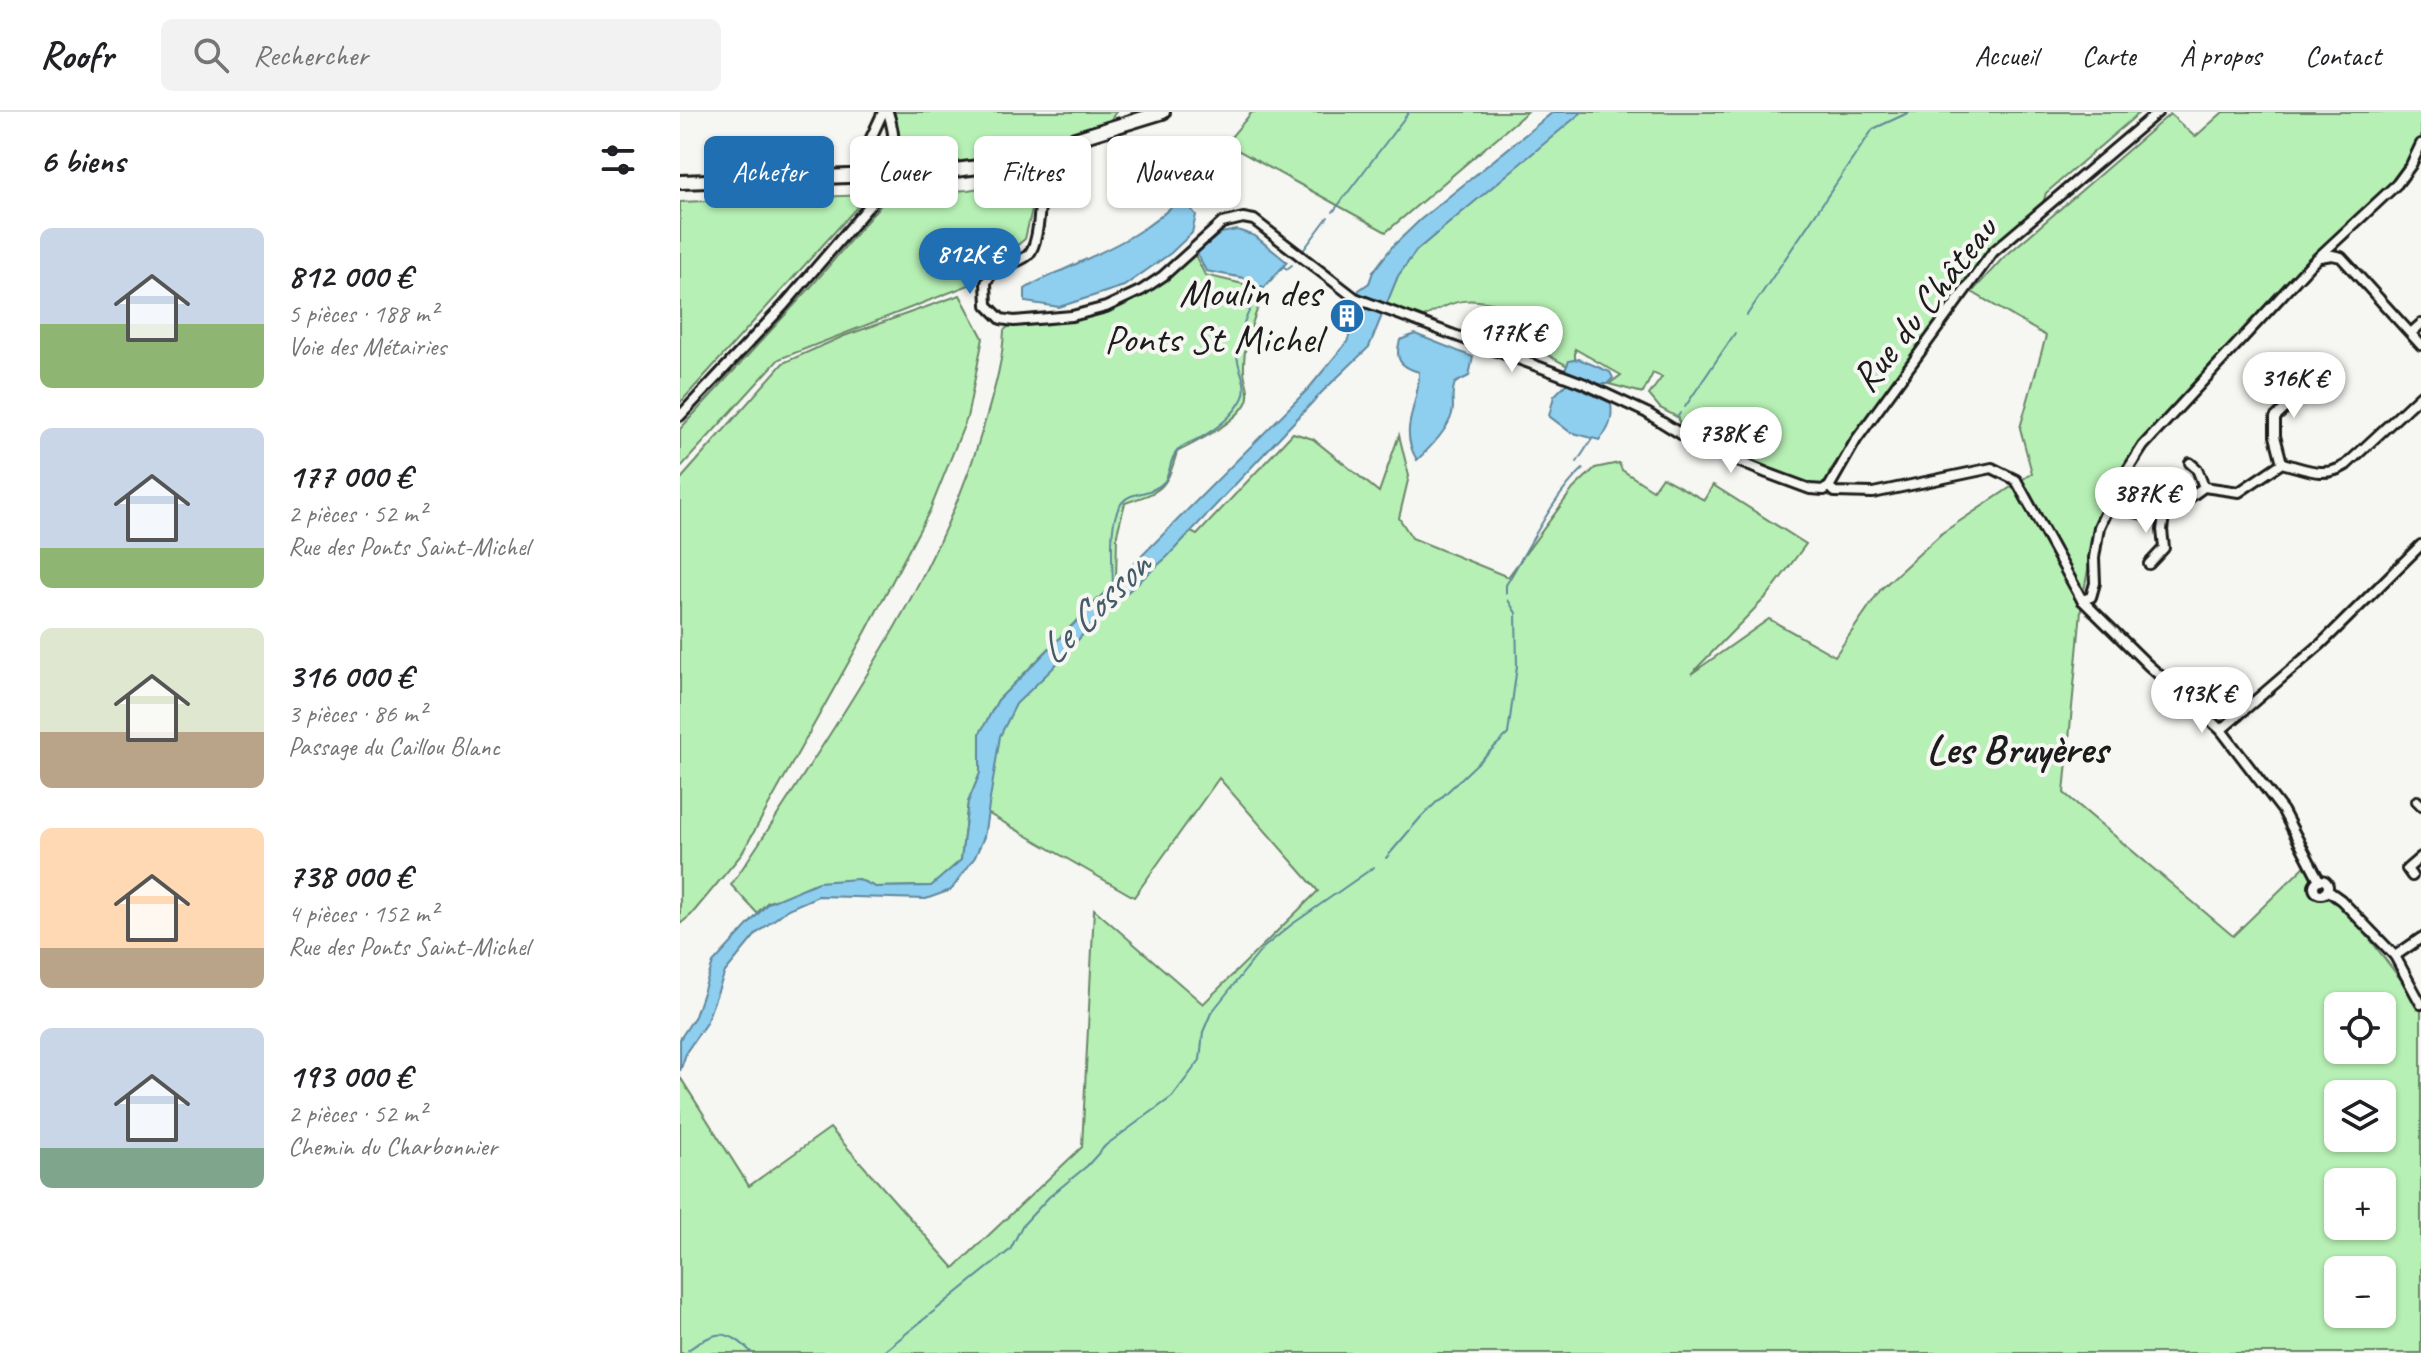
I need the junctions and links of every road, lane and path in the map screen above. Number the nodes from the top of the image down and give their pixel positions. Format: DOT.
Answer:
graph roads {
  1 [pos="886,112"];
  2 [pos="1163,112"];
  3 [pos="2158,112"];
  4 [pos="1128,117"];
  5 [pos="873,136"];
  6 [pos="890,136"];
  7 [pos="1079,136"];
  8 [pos="2421,144"];
  9 [pos="850,176"];
  10 [pos="680,182"];
  11 [pos="867,208"];
  12 [pos="1038,208"];
  13 [pos="2343,234"];
  14 [pos="2341,257"];
  15 [pos="2319,258"];
  16 [pos="2421,324"];
  17 [pos="2411,333"];
  18 [pos="2421,345"];
  19 [pos="2325,381"];
  20 [pos="2421,395"];
  21 [pos="680,416"];
  22 [pos="2190,463"];
  23 [pos="2282,463"];
  24 [pos="1829,487"];
  25 [pos="2204,487"];
  26 [pos="2111,506"];
  27 [pos="2164,516"];
  28 [pos="2421,545"];
  29 [pos="2149,564"];
  30 [pos="2082,600"];
  31 [pos="2221,730"];
  32 [pos="2421,857"];
  33 [pos="2412,876"];
  34 [pos="2421,938"];
  35 [pos="2395,956"];
  36 [pos="2421,1004"];
  1 -- 5 [label="street"];
  1 -- 6 [label="street"];
  2 -- 4 [label="main road"];
  3 -- 24 [label="street, Rue du Château"];
  4 -- 7 [label="main road"];
  8 -- 13 [label="street"];
  9 -- 10 [label="main road"];
  11 -- 21 [label="street"];
  12 -- 24 [label="street"];
  13 -- 14 [label="street"];
  13 -- 15 [label="street"];
  14 -- 15 [label="street"];
  14 -- 17 [label="street"];
  15 -- 26 [label="street"];
  16 -- 17 [label="street"];
  17 -- 18 [label="street"];
  19 -- 23 [label="street"];
  20 -- 23 [label="street"];
  22 -- 25 [label="street"];
  23 -- 25 [label="street"];
  24 -- 30 [label="street"];
  25 -- 27 [label="street"];
  26 -- 27 [label="street"];
  26 -- 30 [label="street"];
  27 -- 29 [label="street"];
  28 -- 31 [label="street"];
  30 -- 31 [label="street"];
  31 -- 35 [label="street"];
  32 -- 33 [label="street"];
  34 -- 35 [label="street"];
  35 -- 36 [label="street"];
}
